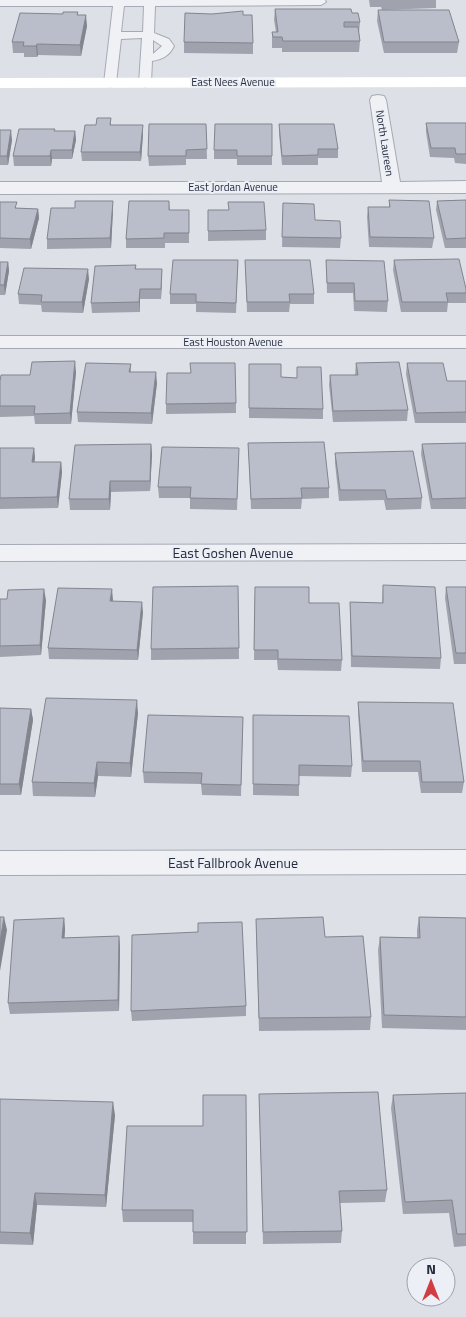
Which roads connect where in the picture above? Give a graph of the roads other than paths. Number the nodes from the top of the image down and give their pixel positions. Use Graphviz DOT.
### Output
graph roads {
  1 [pos="320,0"];
  2 [pos="119,2"];
  3 [pos="150,2"];
  4 [pos="0,3"];
  5 [pos="116,36"];
  6 [pos="148,36"];
  7 [pos="146,59"];
  8 [pos="466,82"];
  9 [pos="0,83"];
  10 [pos="110,83"];
  11 [pos="145,83"];
  12 [pos="466,90"];
  13 [pos="358,100"];
  14 [pos="378,100"];
  15 [pos="398,100"];
  16 [pos="392,187"];
  17 [pos="466,187"];
  18 [pos="0,188"];
  19 [pos="0,342"];
  20 [pos="466,342"];
  21 [pos="466,552"];
  22 [pos="0,553"];
  23 [pos="466,862"];
  24 [pos="0,863"];
  1 -- 3 [label="lane"];
  2 -- 3 [label="lane"];
  2 -- 4 [label="lane"];
  2 -- 5 [label="lane"];
  3 -- 6 [label="lane"];
  5 -- 6 [label="lane"];
  5 -- 10 [label="lane"];
  6 -- 7 [label="lane"];
  6 -- 7 [label="lane"];
  7 -- 11 [label="lane"];
  8 -- 11 [label="main road, East Nees Avenue"];
  9 -- 10 [label="main road, East Nees Avenue"];
  10 -- 11 [label="main road, East Nees Avenue"];
  12 -- 14 [label="main road"];
  13 -- 14 [label="main road"];
  14 -- 15 [label="main road"];
  14 -- 16 [label="street, North Laureen"];
  16 -- 17 [label="street, East Jordan Avenue"];
  16 -- 18 [label="street, East Jordan Avenue"];
  19 -- 20 [label="street, East Houston Avenue"];
  21 -- 22 [label="street, East Goshen Avenue"];
  23 -- 24 [label="street, East Fallbrook Avenue"];
}
